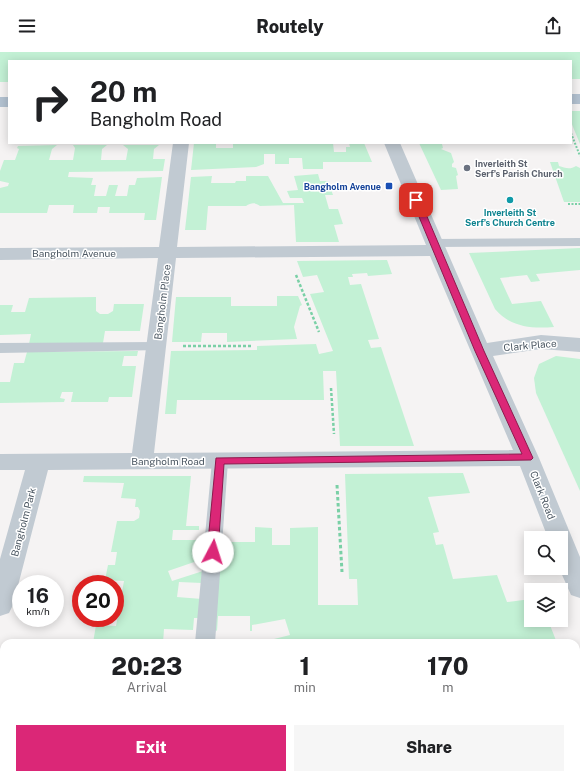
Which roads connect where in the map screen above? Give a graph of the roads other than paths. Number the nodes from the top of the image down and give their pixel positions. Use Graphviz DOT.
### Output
graph roads {
  1 [pos="181,144"];
  2 [pos="392,144"];
  3 [pos="580,242"];
  4 [pos="436,246"];
  5 [pos="168,252"];
  6 [pos="0,254"];
  7 [pos="580,344"];
  8 [pos="156,347"];
  9 [pos="0,348"];
  10 [pos="480,351"];
  11 [pos="528,458"];
  12 [pos="142,461"];
  13 [pos="220,461"];
  14 [pos="0,462"];
  15 [pos="39,462"];
  16 [pos="557,531"];
  17 [pos="568,558"];
  18 [pos="580,588"];
  19 [pos="0,605"];
  20 [pos="205,639"];
  1 -- 5 [label="street, Bangholm Place"];
  2 -- 4 [label="street, Clark Road"];
  3 -- 4 [label="lane"];
  4 -- 5 [label="street, Bangholm Avenue"];
  4 -- 10 [label="street, Clark Road"];
  5 -- 6 [label="street, Bangholm Avenue"];
  5 -- 8 [label="street, Bangholm Place"];
  7 -- 10 [label="street, Clark Place"];
  8 -- 9 [label="lane"];
  8 -- 12 [label="street, Bangholm Place"];
  10 -- 11 [label="street, Clark Road"];
  11 -- 13 [label="street, Bangholm Road"];
  11 -- 16 [label="street, Clark Road"];
  12 -- 13 [label="street, Bangholm Road"];
  12 -- 15 [label="street, Bangholm Road"];
  13 -- 20 [label="lane"];
  14 -- 15 [label="street, Bangholm Road"];
  15 -- 19 [label="street, Bangholm Park"];
  17 -- 18 [label="street"];
}
